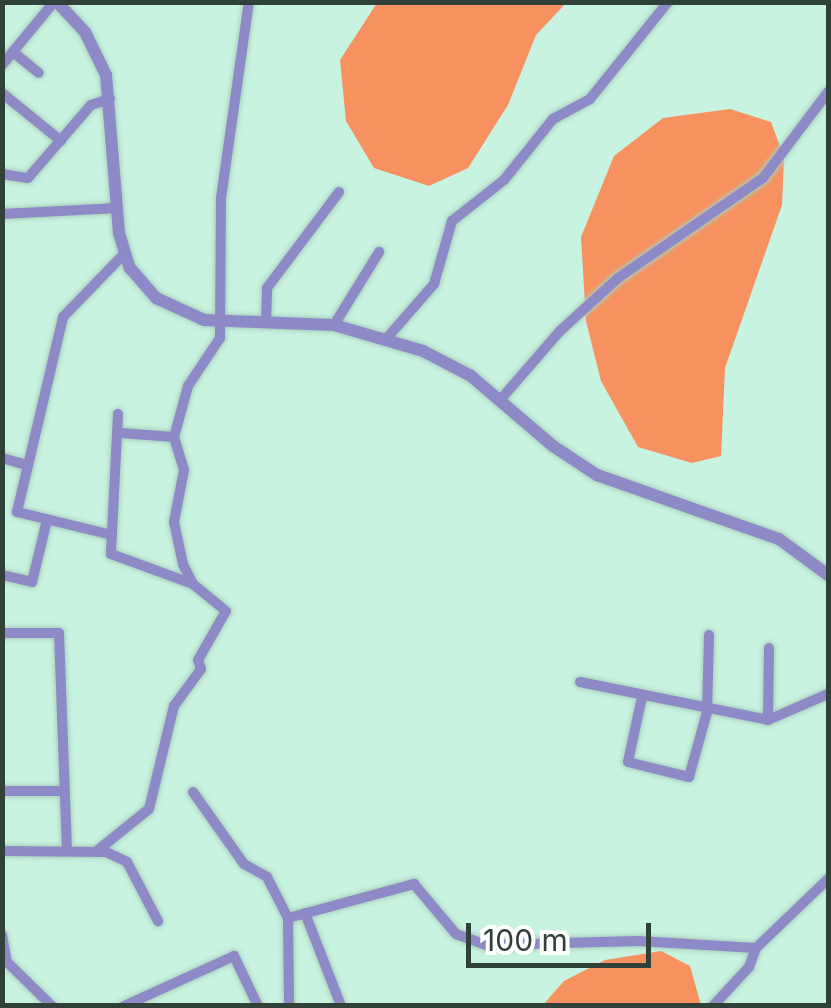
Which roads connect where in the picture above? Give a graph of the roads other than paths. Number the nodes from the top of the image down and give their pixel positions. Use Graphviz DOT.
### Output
graph roads {
  1 [pos="56,2"];
  2 [pos="249,2"];
  3 [pos="665,4"];
  4 [pos="13,52"];
  5 [pos="2,65"];
  6 [pos="38,73"];
  7 [pos="2,92"];
  8 [pos="828,92"];
  9 [pos="110,98"];
  10 [pos="60,140"];
  11 [pos="2,174"];
  12 [pos="339,192"];
  13 [pos="118,208"];
  14 [pos="2,214"];
  15 [pos="379,252"];
  16 [pos="124,254"];
  17 [pos="220,320"];
  18 [pos="266,322"];
  19 [pos="334,324"];
  20 [pos="387,338"];
  21 [pos="502,399"];
  22 [pos="118,414"];
  23 [pos="122,433"];
  24 [pos="174,437"];
  25 [pos="2,458"];
  26 [pos="27,465"];
  27 [pos="47,520"];
  28 [pos="112,535"];
  29 [pos="828,574"];
  30 [pos="2,575"];
  31 [pos="193,584"];
  32 [pos="2,633"];
  33 [pos="709,635"];
  34 [pos="770,648"];
  35 [pos="580,682"];
  36 [pos="828,694"];
  37 [pos="642,697"];
  38 [pos="707,712"];
  39 [pos="768,720"];
  40 [pos="2,791"];
  41 [pos="64,791"];
  42 [pos="193,792"];
  43 [pos="98,850"];
  44 [pos="2,851"];
  45 [pos="66,852"];
  46 [pos="828,879"];
  47 [pos="305,913"];
  48 [pos="288,918"];
  49 [pos="158,921"];
  50 [pos="2,934"];
  51 [pos="756,948"];
  52 [pos="52,1006"];
  53 [pos="124,1006"];
  54 [pos="258,1006"];
  55 [pos="289,1006"];
  56 [pos="341,1006"];
  57 [pos="712,1006"];
  1 -- 4 [label="street"];
  1 -- 9 [label="street"];
  2 -- 17 [label="street"];
  3 -- 20 [label="street"];
  4 -- 5 [label="street"];
  4 -- 6 [label="street"];
  7 -- 10 [label="street"];
  8 -- 21 [label="street"];
  9 -- 10 [label="street"];
  9 -- 13 [label="street"];
  10 -- 11 [label="street"];
  12 -- 18 [label="street"];
  13 -- 14 [label="street"];
  13 -- 16 [label="street"];
  15 -- 19 [label="street"];
  16 -- 17 [label="street"];
  16 -- 26 [label="street"];
  17 -- 18 [label="street"];
  17 -- 24 [label="street"];
  18 -- 19 [label="street"];
  19 -- 20 [label="street"];
  20 -- 21 [label="street"];
  21 -- 29 [label="street"];
  22 -- 23 [label="street"];
  23 -- 24 [label="street"];
  23 -- 28 [label="street"];
  24 -- 31 [label="street"];
  25 -- 26 [label="street"];
  26 -- 27 [label="street"];
  27 -- 28 [label="street"];
  27 -- 30 [label="street"];
  28 -- 31 [label="street"];
  31 -- 43 [label="street"];
  32 -- 41 [label="street"];
  33 -- 38 [label="street"];
  34 -- 39 [label="street"];
  35 -- 37 [label="street"];
  36 -- 39 [label="street"];
  37 -- 38 [label="street"];
  37 -- 38 [label="street"];
  38 -- 39 [label="street"];
  40 -- 41 [label="street"];
  41 -- 45 [label="street"];
  42 -- 48 [label="street"];
  43 -- 45 [label="street"];
  43 -- 49 [label="street"];
  44 -- 45 [label="street"];
  46 -- 51 [label="street"];
  47 -- 48 [label="street"];
  47 -- 51 [label="street"];
  47 -- 56 [label="street"];
  48 -- 55 [label="street"];
  50 -- 52 [label="street"];
  51 -- 57 [label="street"];
  53 -- 54 [label="street"];
}
